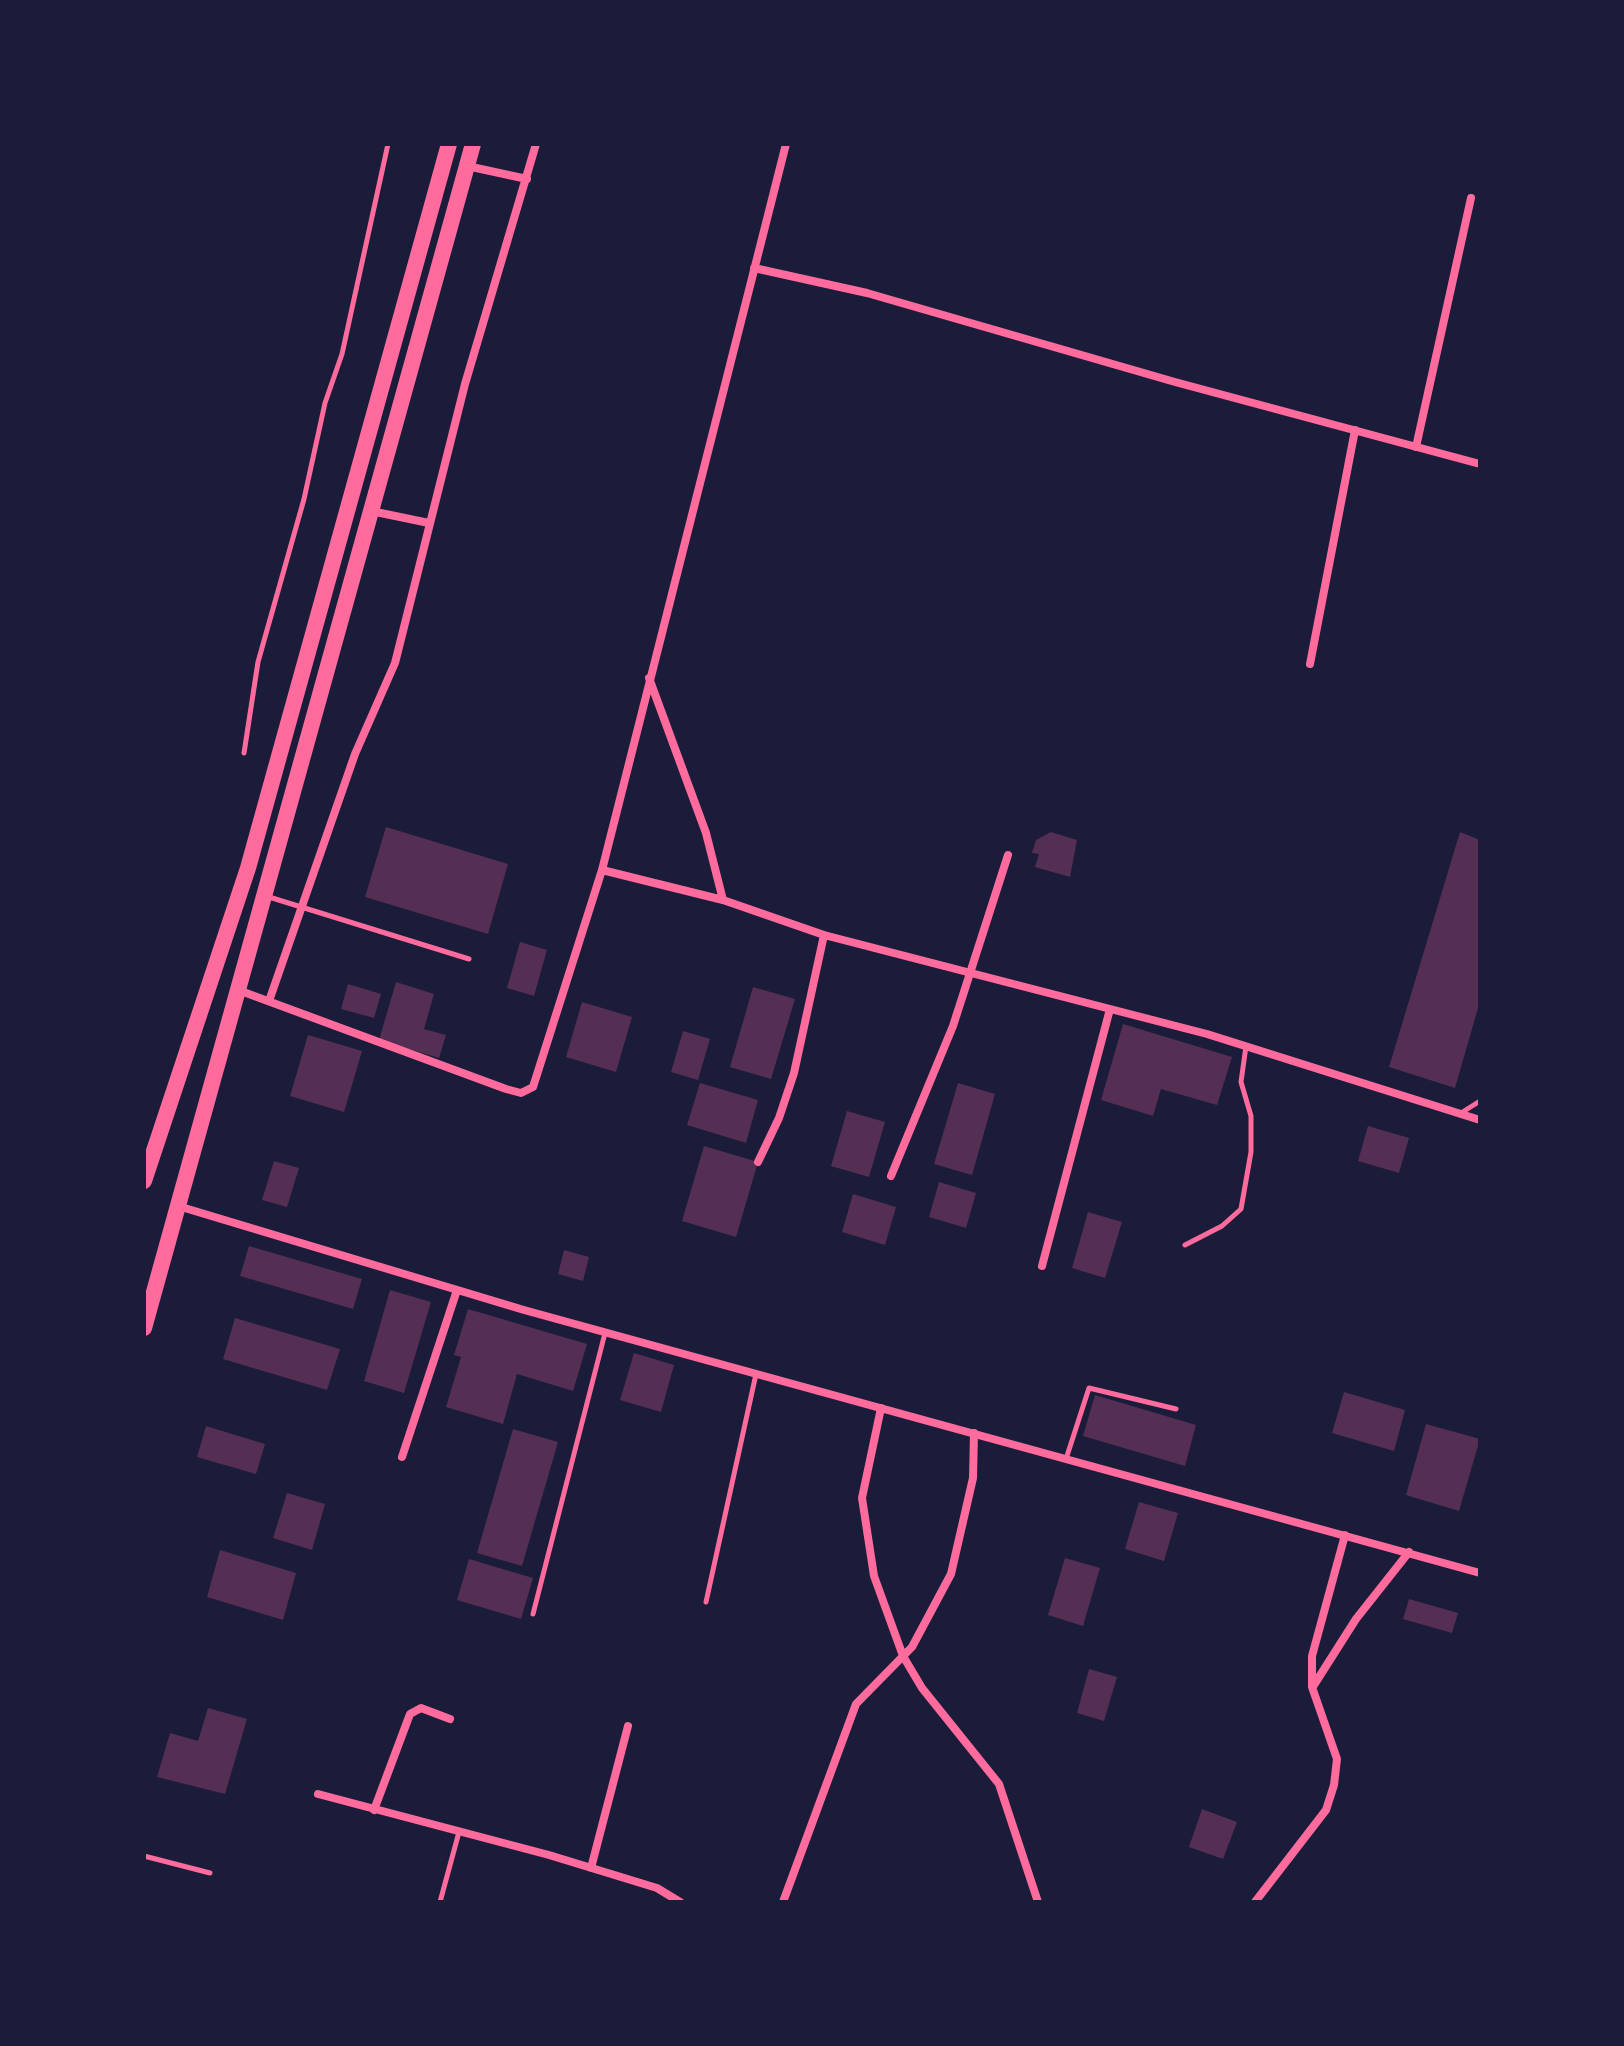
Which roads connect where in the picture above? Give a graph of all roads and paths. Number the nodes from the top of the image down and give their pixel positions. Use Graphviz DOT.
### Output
graph roads {
  1 [pos="388,144"];
  2 [pos="449,144"];
  3 [pos="473,144"];
  4 [pos="536,144"];
  5 [pos="786,144"];
  6 [pos="467,166"];
  7 [pos="527,179"];
  8 [pos="1471,198"];
  9 [pos="754,268"];
  10 [pos="1355,430"];
  11 [pos="1416,447"];
  12 [pos="1480,464"];
  13 [pos="371,511"];
  14 [pos="429,523"];
  15 [pos="1310,664"];
  16 [pos="649,678"];
  17 [pos="244,753"];
  18 [pos="1008,855"];
  19 [pos="602,870"];
  20 [pos="264,895"];
  21 [pos="723,900"];
  22 [pos="302,908"];
  23 [pos="824,935"];
  24 [pos="469,959"];
  25 [pos="971,970"];
  26 [pos="238,990"];
  27 [pos="269,1001"];
  28 [pos="1110,1009"];
  29 [pos="1246,1046"];
  30 [pos="1480,1101"];
  31 [pos="1460,1114"];
  32 [pos="1480,1120"];
  33 [pos="758,1162"];
  34 [pos="891,1176"];
  35 [pos="144,1181"];
  36 [pos="178,1206"];
  37 [pos="1185,1245"];
  38 [pos="1042,1266"];
  39 [pos="457,1290"];
  40 [pos="144,1328"];
  41 [pos="606,1332"];
  42 [pos="756,1374"];
  43 [pos="881,1408"];
  44 [pos="1176,1409"];
  45 [pos="974,1433"];
  46 [pos="402,1457"];
  47 [pos="1066,1459"];
  48 [pos="1345,1535"];
  49 [pos="1409,1552"];
  50 [pos="1480,1573"];
  51 [pos="706,1602"];
  52 [pos="533,1614"];
  53 [pos="903,1656"];
  54 [pos="1312,1687"];
  55 [pos="450,1719"];
  56 [pos="628,1726"];
  57 [pos="318,1794"];
  58 [pos="374,1810"];
  59 [pos="459,1832"];
  60 [pos="144,1856"];
  61 [pos="591,1868"];
  62 [pos="210,1873"];
  63 [pos="440,1902"];
  64 [pos="680,1902"];
  65 [pos="783,1902"];
  66 [pos="1038,1902"];
  67 [pos="1255,1902"];
  1 -- 17 [label="lane"];
  2 -- 35 [label="main road"];
  3 -- 6 [label="main road"];
  4 -- 7 [label="street"];
  5 -- 9 [label="street"];
  6 -- 7 [label="street"];
  6 -- 13 [label="main road"];
  7 -- 14 [label="street"];
  8 -- 11 [label="street"];
  9 -- 10 [label="street"];
  9 -- 16 [label="street"];
  10 -- 11 [label="street"];
  10 -- 15 [label="street"];
  11 -- 12 [label="street"];
  13 -- 14 [label="street"];
  13 -- 20 [label="main road"];
  14 -- 22 [label="street"];
  16 -- 19 [label="street"];
  16 -- 21 [label="street"];
  18 -- 25 [label="street"];
  19 -- 21 [label="street"];
  19 -- 27 [label="street"];
  20 -- 22 [label="lane"];
  20 -- 26 [label="main road"];
  21 -- 23 [label="street"];
  22 -- 24 [label="lane"];
  22 -- 27 [label="street"];
  23 -- 25 [label="street"];
  23 -- 33 [label="street"];
  25 -- 28 [label="street"];
  25 -- 34 [label="street"];
  26 -- 27 [label="street"];
  26 -- 36 [label="main road"];
  28 -- 29 [label="street"];
  28 -- 38 [label="street"];
  29 -- 31 [label="street"];
  29 -- 37 [label="lane"];
  30 -- 31 [label="lane"];
  31 -- 32 [label="street"];
  36 -- 39 [label="street"];
  36 -- 40 [label="main road"];
  39 -- 41 [label="street"];
  39 -- 46 [label="street"];
  41 -- 42 [label="street"];
  41 -- 52 [label="lane"];
  42 -- 43 [label="street"];
  42 -- 51 [label="lane"];
  43 -- 45 [label="street"];
  43 -- 53 [label="street"];
  44 -- 47 [label="lane"];
  45 -- 47 [label="street"];
  45 -- 53 [label="street"];
  47 -- 48 [label="street"];
  48 -- 49 [label="street"];
  48 -- 54 [label="street"];
  49 -- 50 [label="street"];
  49 -- 54 [label="street"];
  53 -- 65 [label="street"];
  53 -- 66 [label="street"];
  54 -- 67 [label="street"];
  55 -- 58 [label="street"];
  56 -- 61 [label="street"];
  57 -- 58 [label="street"];
  58 -- 59 [label="street"];
  59 -- 61 [label="street"];
  59 -- 63 [label="lane"];
  60 -- 62 [label="lane"];
  61 -- 64 [label="street"];
}
